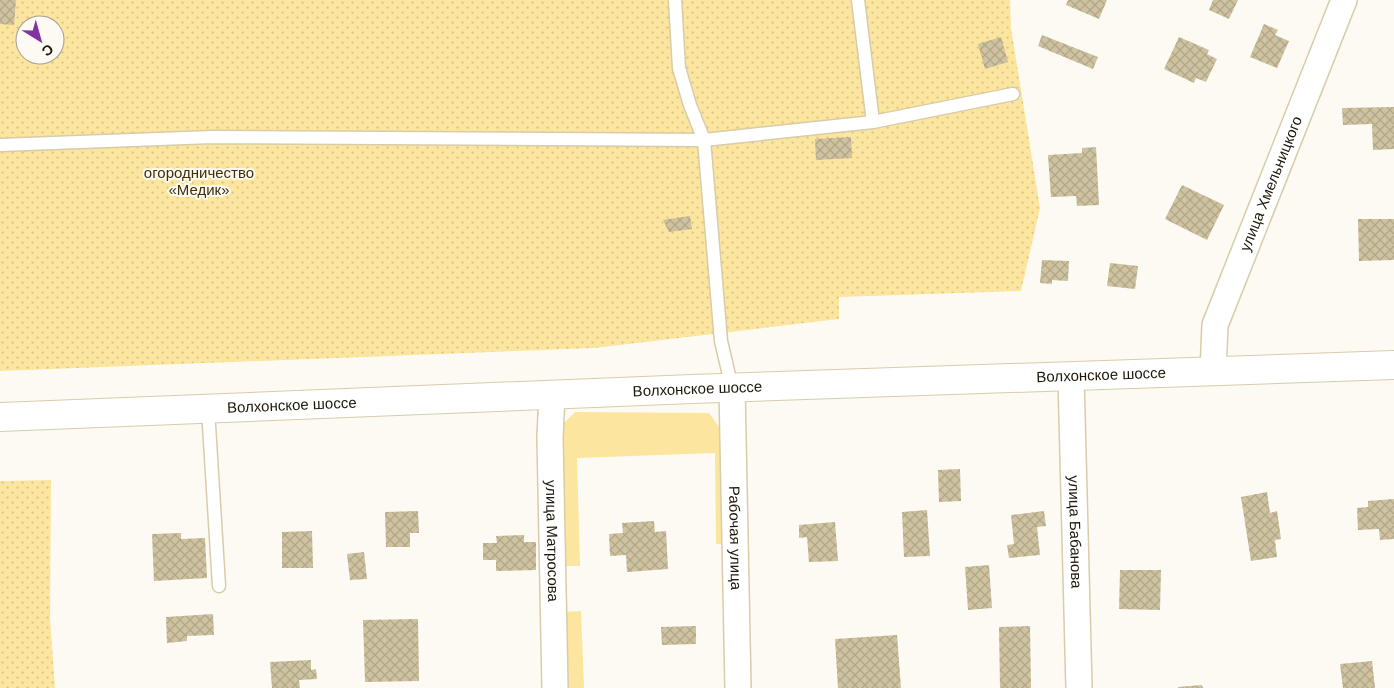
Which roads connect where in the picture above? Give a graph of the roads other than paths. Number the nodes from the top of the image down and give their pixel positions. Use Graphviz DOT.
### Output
graph roads {
  1 [pos="676,0"];
  2 [pos="858,0"];
  3 [pos="1344,0"];
  4 [pos="1013,94"];
  5 [pos="873,122"];
  6 [pos="704,140"];
  7 [pos="0,145"];
  8 [pos="1394,365"];
  9 [pos="1213,372"];
  10 [pos="1071,377"];
  11 [pos="732,388"];
  12 [pos="552,395"];
  13 [pos="208,408"];
  14 [pos="0,417"];
  15 [pos="219,586"];
  16 [pos="555,688"];
  17 [pos="738,688"];
  18 [pos="1079,688"];
  1 -- 6 [label="lane"];
  2 -- 5 [label="lane"];
  3 -- 9 [label="street, улица Хмельницкого"];
  4 -- 5 [label="lane"];
  5 -- 6 [label="lane"];
  6 -- 7 [label="lane"];
  6 -- 11 [label="lane"];
  8 -- 9 [label="main road, Волхонское шоссе"];
  9 -- 10 [label="main road, Волхонское шоссе"];
  10 -- 11 [label="main road, Волхонское шоссе"];
  10 -- 18 [label="street, улица Бабанова"];
  11 -- 12 [label="main road, Волхонское шоссе"];
  11 -- 17 [label="street, Рабочая улица"];
  12 -- 13 [label="main road, Волхонское шоссе"];
  12 -- 16 [label="street, улица Матросова"];
  13 -- 14 [label="main road, Волхонское шоссе"];
  13 -- 15 [label="lane"];
}
